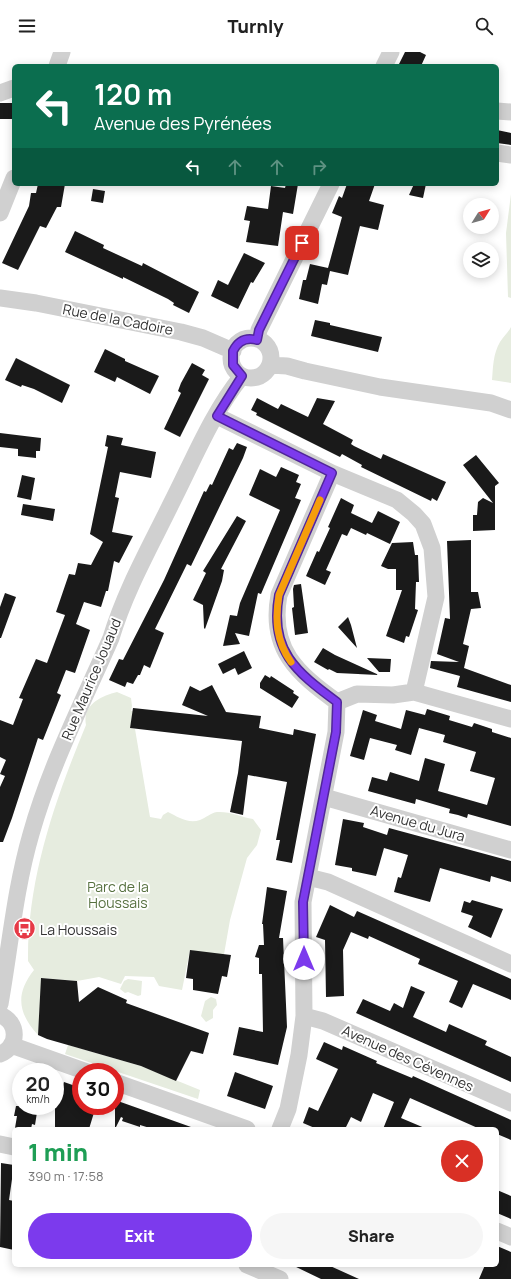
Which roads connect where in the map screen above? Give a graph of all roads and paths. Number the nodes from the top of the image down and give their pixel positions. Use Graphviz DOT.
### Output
graph roads {
  1 [pos="62,52"];
  2 [pos="391,52"];
  3 [pos="58,64"];
  4 [pos="385,64"];
  5 [pos="12,89"];
  6 [pos="0,93"];
  7 [pos="499,111"];
  8 [pos="511,112"];
  9 [pos="499,153"];
  10 [pos="511,155"];
  11 [pos="12,183"];
  12 [pos="330,186"];
  13 [pos="0,213"];
  14 [pos="0,298"];
  15 [pos="257,340"];
  16 [pos="233,351"];
  17 [pos="270,365"];
  18 [pos="242,376"];
  19 [pos="511,410"];
  20 [pos="217,416"];
  21 [pos="332,473"];
  22 [pos="414,692"];
  23 [pos="337,702"];
  24 [pos="511,719"];
  25 [pos="324,797"];
  26 [pos="511,850"];
  27 [pos="308,878"];
  28 [pos="511,964"];
  29 [pos="0,1004"];
  30 [pos="0,1015"];
  31 [pos="304,1016"];
  32 [pos="6,1050"];
  33 [pos="72,1068"];
  34 [pos="124,1085"];
  35 [pos="511,1103"];
  36 [pos="241,1127"];
  37 [pos="281,1127"];
  38 [pos="0,1144"];
  39 [pos="12,1147"];
  40 [pos="499,1232"];
  41 [pos="511,1237"];
  42 [pos="252,1267"];
  43 [pos="280,1279"];
  1 -- 3 [label="street"];
  2 -- 4 [label="street"];
  5 -- 6 [label="street"];
  7 -- 8 [label="street"];
  9 -- 10 [label="street"];
  11 -- 13 [label="street"];
  12 -- 15 [label="street"];
  14 -- 16 [label="street, Rue de la Cadoire"];
  15 -- 16 [label="street"];
  15 -- 17 [label="street"];
  16 -- 18 [label="street"];
  17 -- 18 [label="street"];
  17 -- 19 [label="street"];
  18 -- 20 [label="street, Rue Maurice Jouaud"];
  20 -- 21 [label="street"];
  20 -- 29 [label="street, Rue Maurice Jouaud"];
  21 -- 22 [label="street"];
  21 -- 23 [label="street"];
  22 -- 23 [label="street"];
  22 -- 24 [label="street"];
  23 -- 25 [label="street"];
  25 -- 26 [label="street, Avenue du Jura"];
  25 -- 27 [label="street"];
  27 -- 28 [label="street"];
  27 -- 31 [label="street"];
  30 -- 32 [label="street"];
  31 -- 35 [label="street, Avenue des Cévennes"];
  31 -- 37 [label="street"];
  32 -- 33 [label="street"];
  34 -- 36 [label="street"];
  38 -- 39 [label="street"];
  40 -- 41 [label="street"];
  42 -- 43 [label="street"];
}
